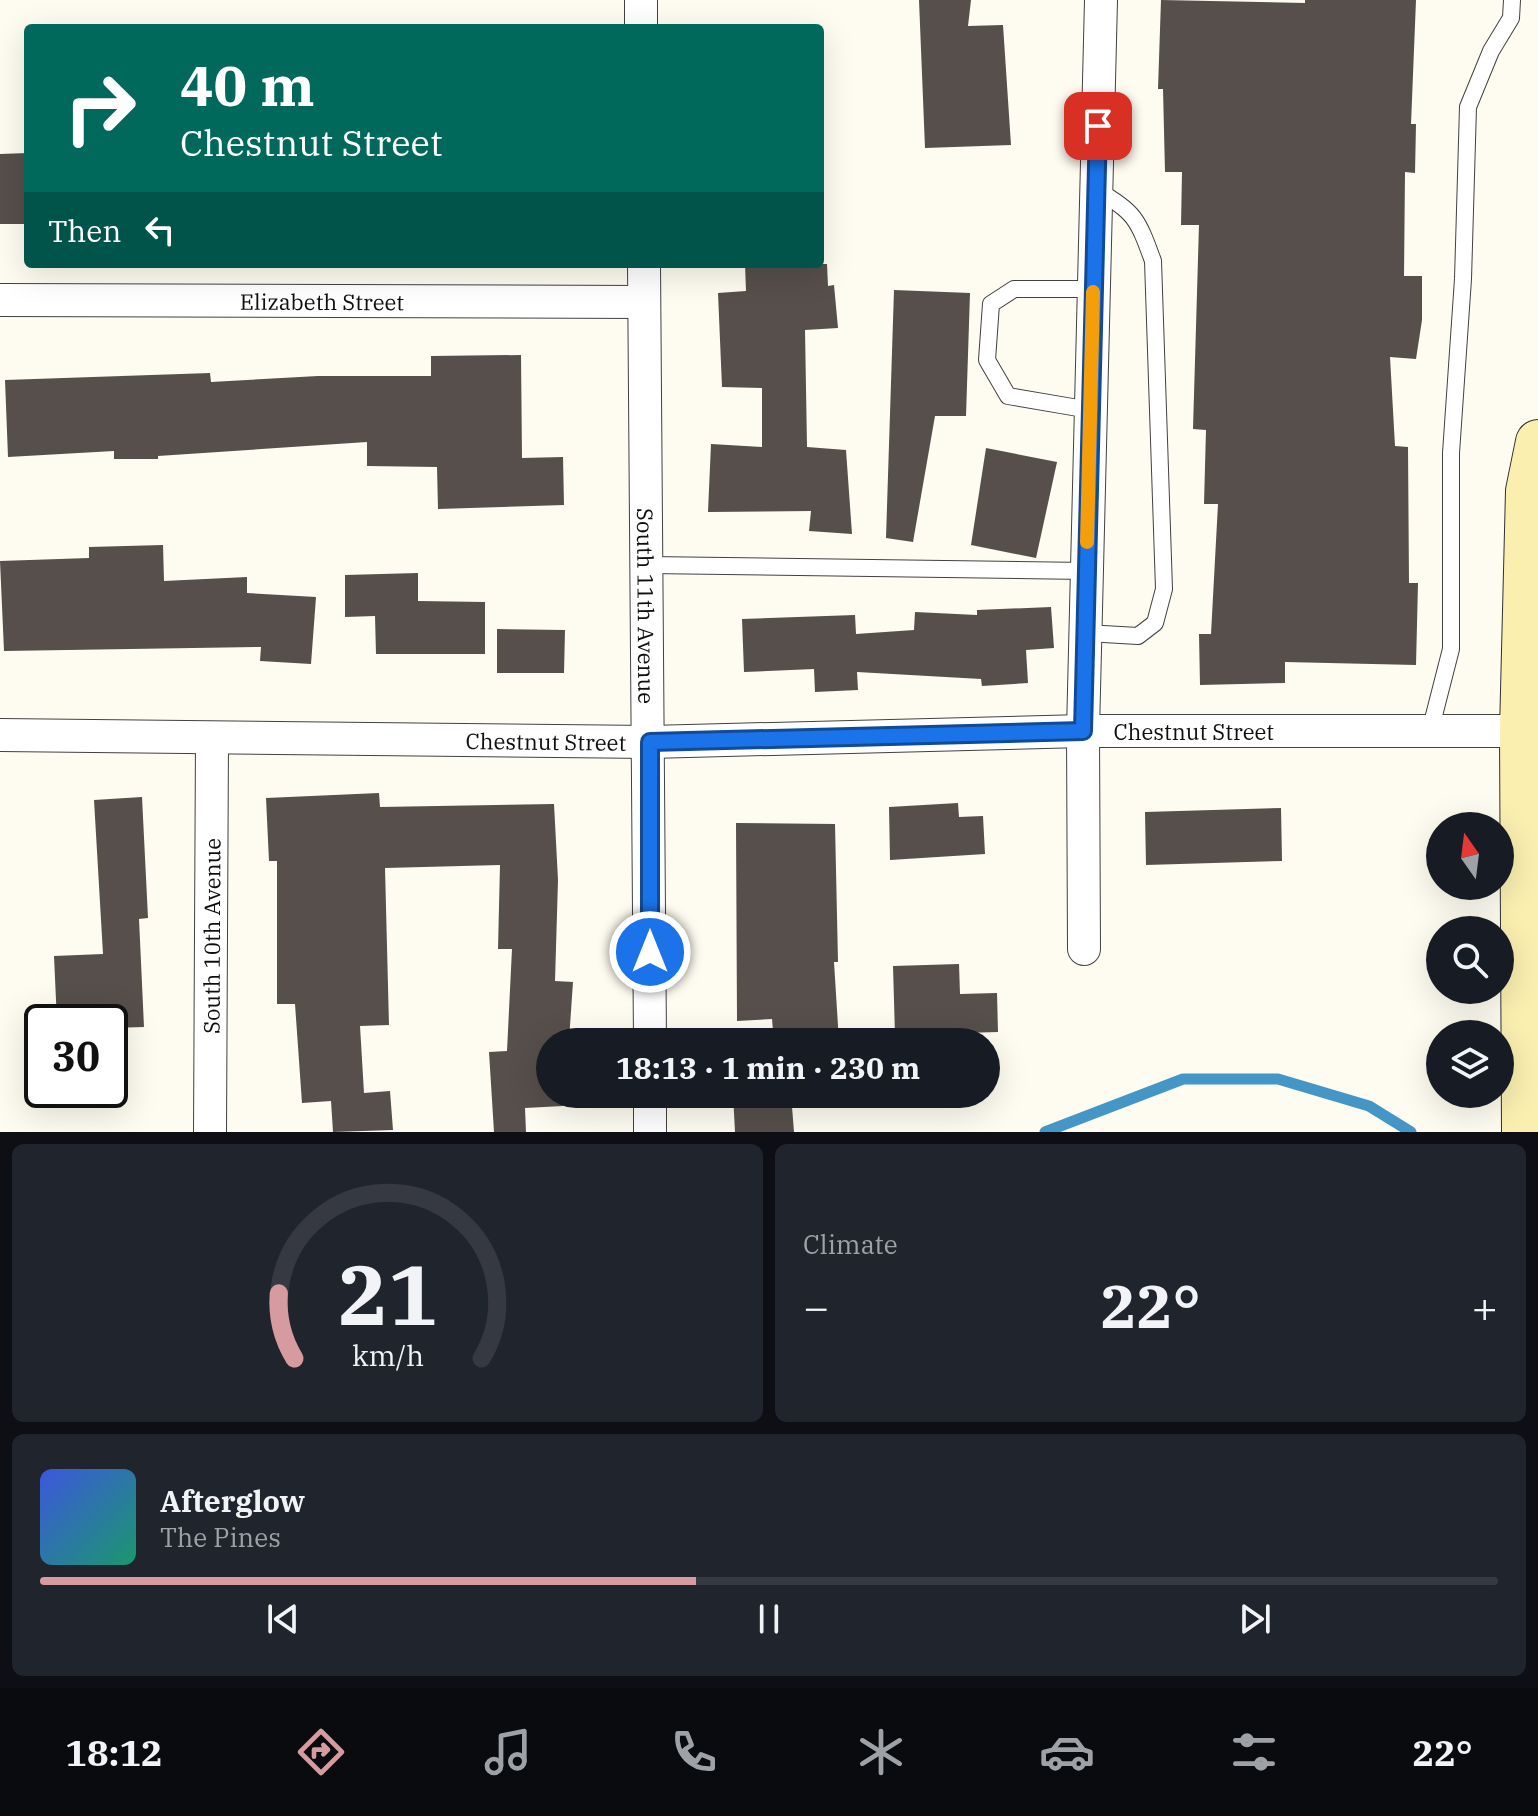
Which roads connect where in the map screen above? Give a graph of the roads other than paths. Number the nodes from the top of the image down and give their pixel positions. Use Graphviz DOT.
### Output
graph roads {
  1 [pos="641,0"];
  2 [pos="1101,0"];
  3 [pos="1512,0"];
  4 [pos="641,24"];
  5 [pos="1096,190"];
  6 [pos="644,268"];
  7 [pos="1093,289"];
  8 [pos="0,300"];
  9 [pos="644,302"];
  10 [pos="1090,410"];
  11 [pos="1538,442"];
  12 [pos="648,565"];
  13 [pos="1087,571"];
  14 [pos="1086,633"];
  15 [pos="1083,731"];
  16 [pos="1430,731"];
  17 [pos="1522,731"];
  18 [pos="0,735"];
  19 [pos="212,739"];
  20 [pos="650,742"];
  21 [pos="1084,949"];
  22 [pos="650,1028"];
  23 [pos="650,1108"];
  24 [pos="210,1132"];
  25 [pos="650,1132"];
  26 [pos="1524,1132"];
  1 -- 4 [label="street"];
  2 -- 5 [label="street"];
  3 -- 16 [label="lane"];
  5 -- 7 [label="street"];
  5 -- 14 [label="lane"];
  6 -- 9 [label="street, South 11th Avenue"];
  7 -- 10 [label="street"];
  7 -- 10 [label="lane"];
  8 -- 9 [label="street, Elizabeth Street"];
  9 -- 12 [label="street, South 11th Avenue"];
  10 -- 13 [label="street"];
  11 -- 17 [label="main road"];
  12 -- 13 [label="lane"];
  12 -- 20 [label="street, South 11th Avenue"];
  13 -- 14 [label="street"];
  14 -- 15 [label="street"];
  15 -- 16 [label="street, Chestnut Street"];
  15 -- 20 [label="street, Chestnut Street"];
  15 -- 21 [label="street"];
  16 -- 17 [label="street, Chestnut Street"];
  17 -- 26 [label="main road"];
  18 -- 19 [label="street, Chestnut Street"];
  19 -- 20 [label="street, Chestnut Street"];
  19 -- 24 [label="street, South 10th Avenue"];
  20 -- 22 [label="street, South 11th Avenue"];
  23 -- 25 [label="street"];
}
